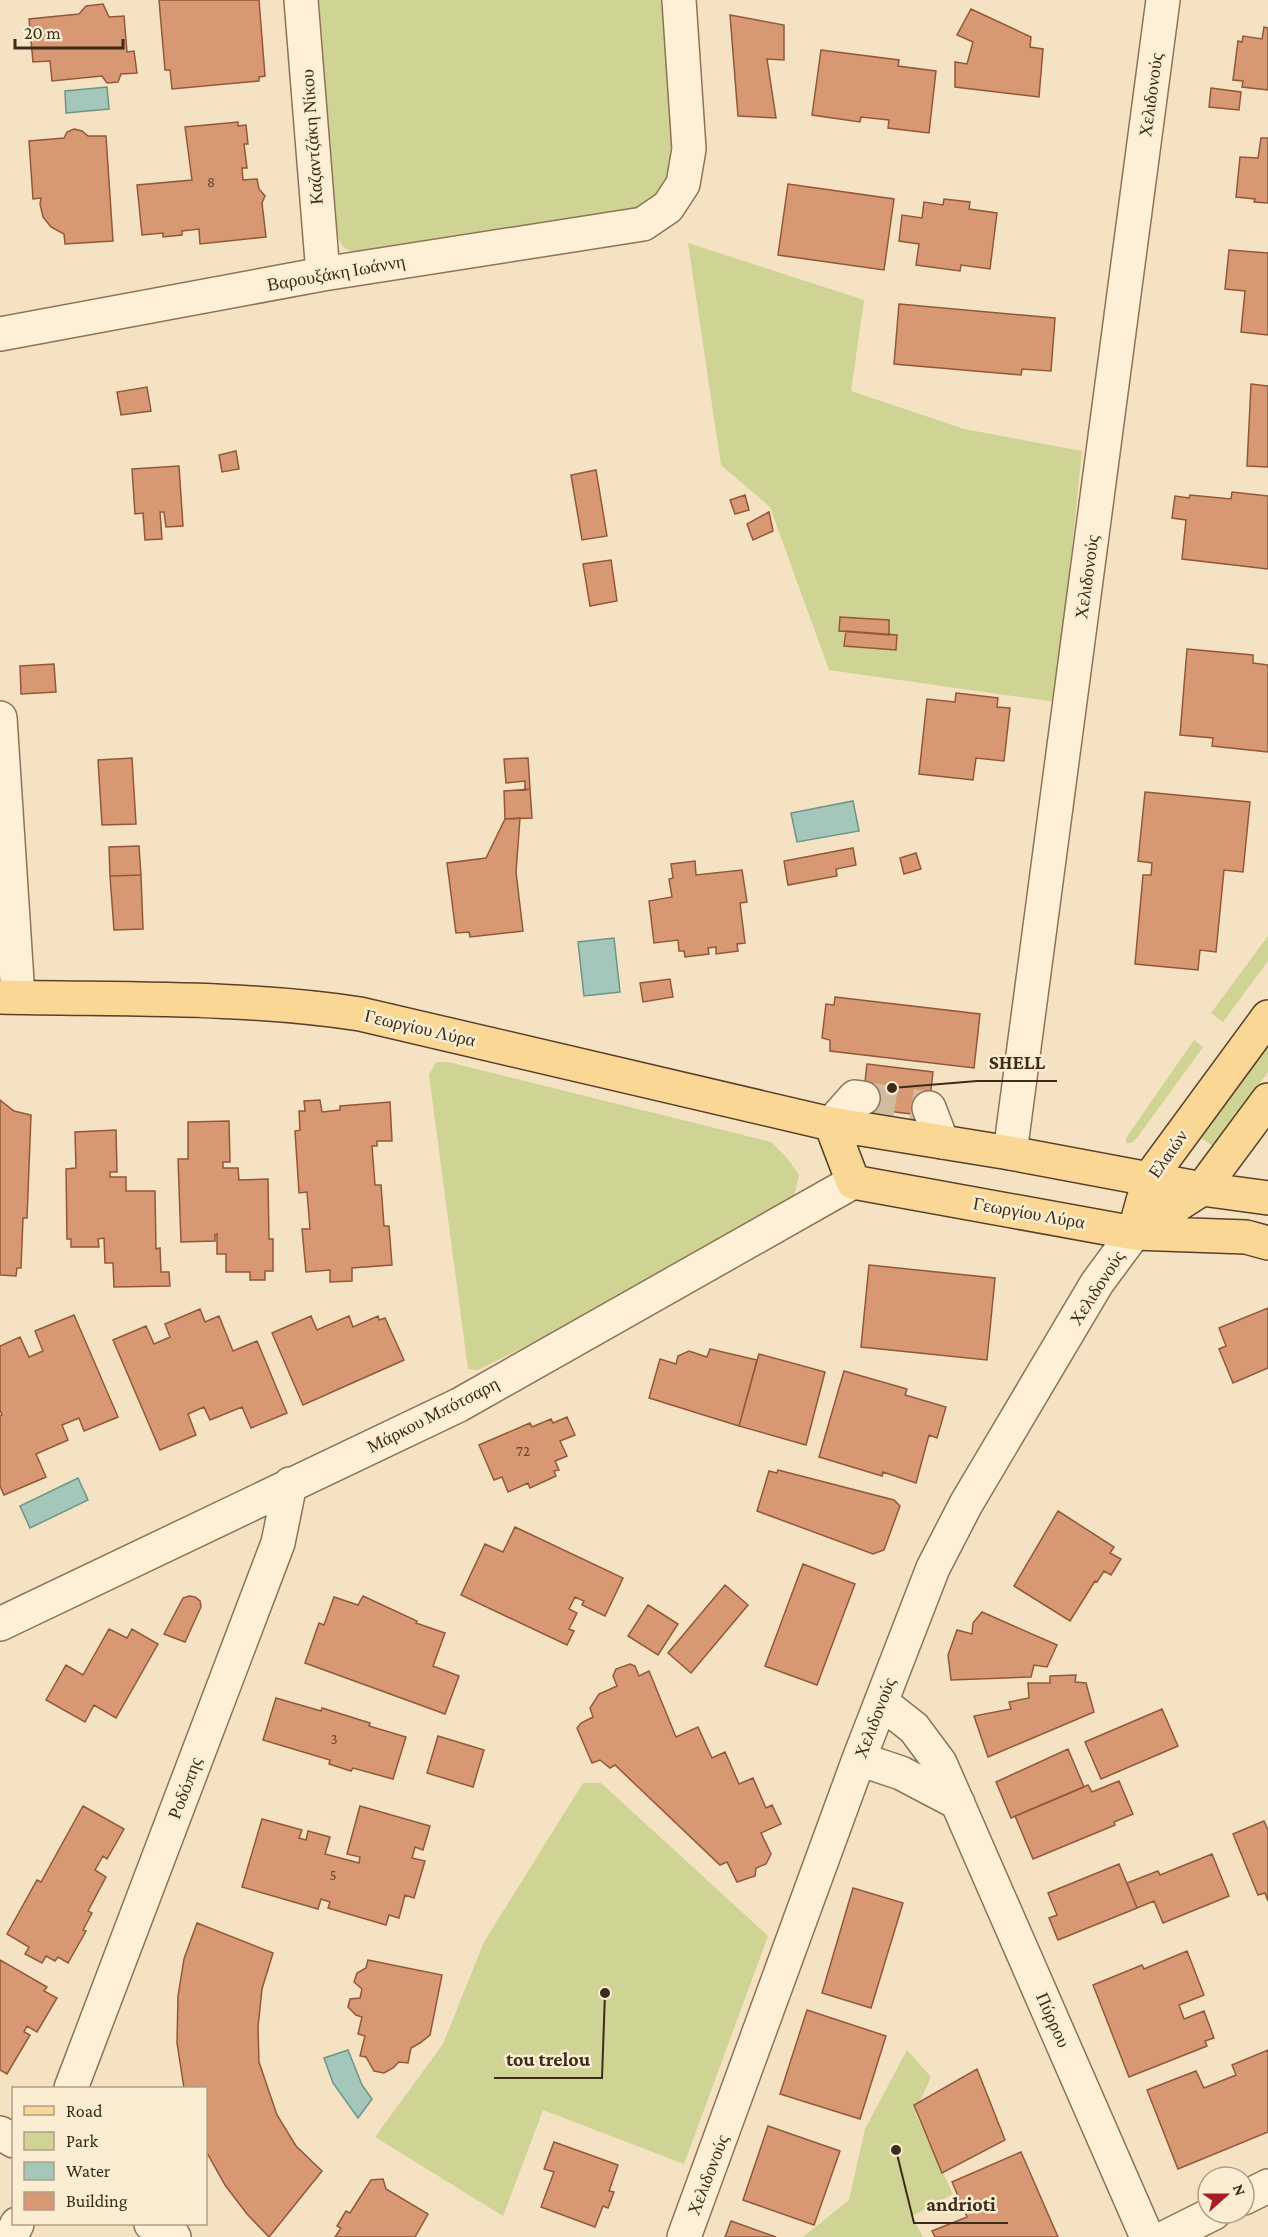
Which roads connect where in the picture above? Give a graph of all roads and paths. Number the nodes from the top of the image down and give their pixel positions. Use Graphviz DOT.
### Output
graph roads {
  1 [pos="301,0"];
  2 [pos="679,0"];
  3 [pos="1163,0"];
  4 [pos="323,274"];
  5 [pos="0,334"];
  6 [pos="0,717"];
  7 [pos="9,997"];
  8 [pos="1268,1017"];
  9 [pos="863,1098"];
  10 [pos="1268,1100"];
  11 [pos="929,1108"];
  12 [pos="831,1124"];
  13 [pos="942,1142"];
  14 [pos="1010,1153"];
  15 [pos="1149,1179"];
  16 [pos="853,1182"];
  17 [pos="1202,1189"];
  18 [pos="1268,1198"];
  19 [pos="1134,1233"];
  20 [pos="1268,1243"];
  21 [pos="290,1484"];
  22 [pos="0,1624"];
  23 [pos="881,1702"];
  24 [pos="859,1760"];
  25 [pos="958,1803"];
  26 [pos="71,2087"];
  27 [pos="1196,2222"];
  28 [pos="154,2225"];
  29 [pos="174,2237"];
  30 [pos="684,2237"];
  31 [pos="1147,2237"];
  32 [pos="1166,2237"];
  1 -- 4 [label="street, Καζαντζάκη Νίκου"];
  2 -- 4 [label="street, Βαρουξάκη Ιωάννη"];
  3 -- 14 [label="street, Χελιδονούς"];
  4 -- 5 [label="street, Βαρουξάκη Ιωάννη"];
  6 -- 7 [label="street"];
  7 -- 12 [label="main road, Γεωργίου Λύρα"];
  8 -- 15 [label="main road, Ελαιών"];
  9 -- 12 [label="street"];
  10 -- 17 [label="main road"];
  11 -- 13 [label="street"];
  12 -- 13 [label="main road, Γεωργίου Λύρα"];
  12 -- 16 [label="main road"];
  13 -- 14 [label="main road, Γεωργίου Λύρα"];
  14 -- 15 [label="main road, Γεωργίου Λύρα"];
  15 -- 17 [label="main road, Γεωργίου Λύρα"];
  15 -- 19 [label="main road, Ελαιών"];
  16 -- 19 [label="main road, Γεωργίου Λύρα"];
  16 -- 21 [label="street, Μάρκου Μπότσαρη"];
  17 -- 18 [label="main road, Γεωργίου Λύρα"];
  17 -- 19 [label="main road"];
  19 -- 20 [label="main road, Γεωργίου Λύρα"];
  19 -- 23 [label="street, Χελιδονούς"];
  21 -- 22 [label="street, Μάρκου Μπότσαρη"];
  21 -- 26 [label="street, Ροδόπης"];
  23 -- 24 [label="street, Χελιδονούς"];
  23 -- 25 [label="street, Πύρρου"];
  24 -- 25 [label="street"];
  24 -- 30 [label="street, Χελιδονούς"];
  25 -- 31 [label="street, Πύρρου"];
  27 -- 32 [label="street"];
  28 -- 29 [label="street"];
}
